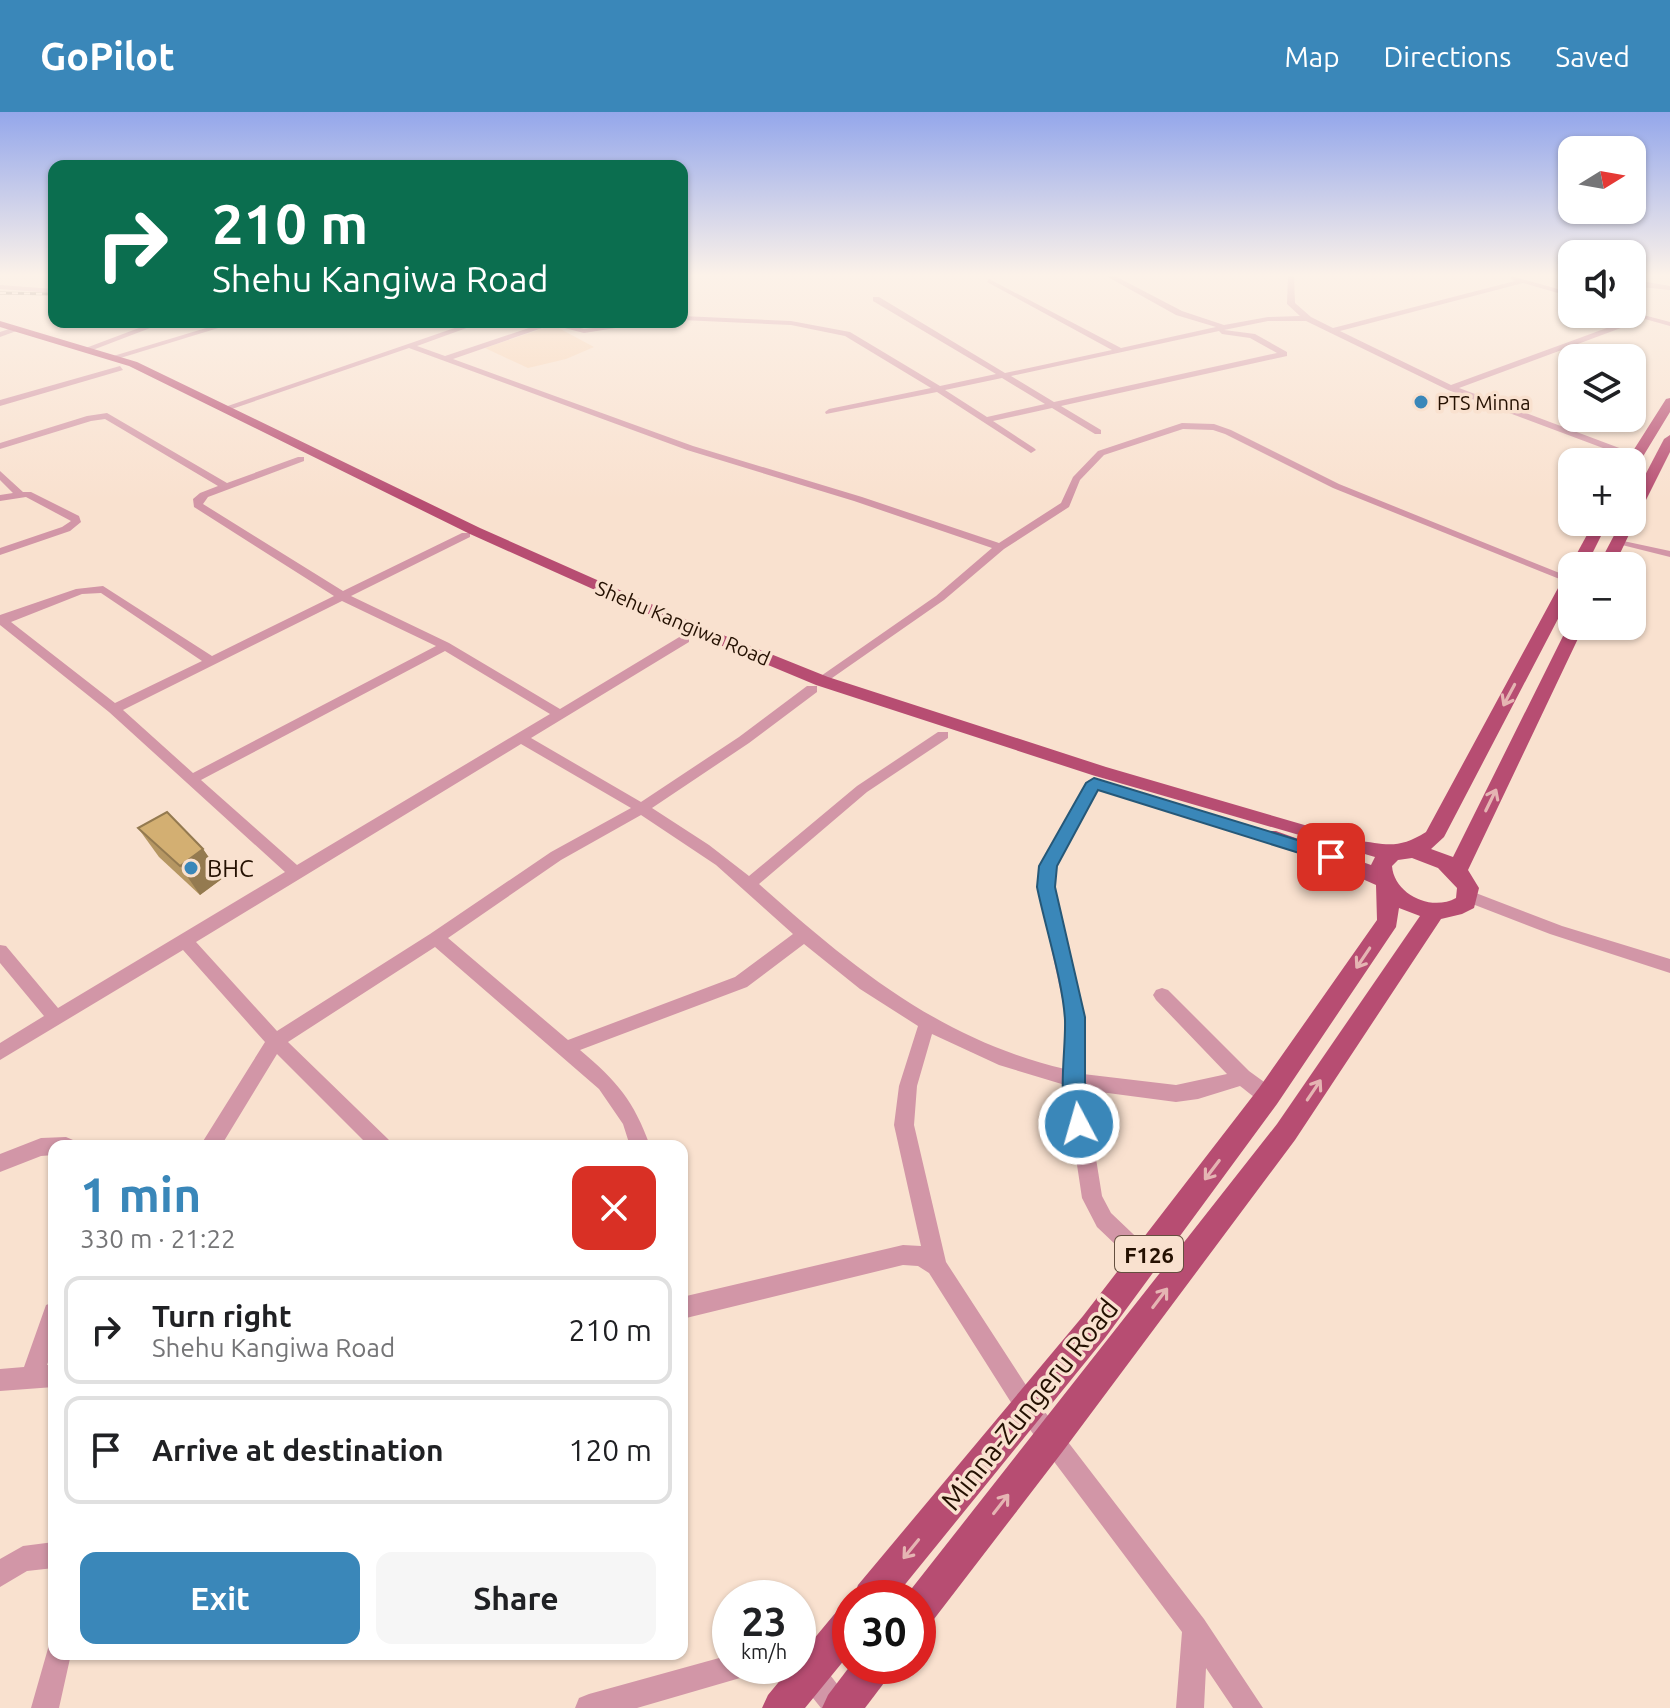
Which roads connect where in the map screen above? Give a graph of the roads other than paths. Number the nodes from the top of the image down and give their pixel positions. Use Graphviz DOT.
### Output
graph roads {
  1 [pos="75,350"];
  2 [pos="90,350"];
  3 [pos="151,350"];
  4 [pos="397,350"];
  5 [pos="424,350"];
  6 [pos="470,350"];
  7 [pos="877,350"];
  8 [pos="961,350"];
  9 [pos="1278,350"];
  10 [pos="1373,350"];
  11 [pos="1553,350"];
  12 [pos="1120,351"];
  13 [pos="448,358"];
  14 [pos="117,362"];
  15 [pos="1000,374"];
  16 [pos="937,388"];
  17 [pos="1451,388"];
  18 [pos="1670,402"];
  19 [pos="0,403"];
  20 [pos="1052,405"];
  21 [pos="223,409"];
  22 [pos="829,412"];
  23 [pos="985,420"];
  24 [pos="1098,432"];
  25 [pos="1670,439"];
  26 [pos="0,446"];
  27 [pos="1604,448"];
  28 [pos="1641,448"];
  29 [pos="1031,450"];
  30 [pos="301,459"];
  31 [pos="1664,462"];
  32 [pos="0,474"];
  33 [pos="225,486"];
  34 [pos="1646,491"];
  35 [pos="20,494"];
  36 [pos="0,498"];
  37 [pos="466,535"];
  38 [pos="1621,536"];
  39 [pos="1618,541"];
  40 [pos="1000,547"];
  41 [pos="0,552"];
  42 [pos="1613,552"];
  43 [pos="1670,554"];
  44 [pos="1558,569"];
  45 [pos="342,596"];
  46 [pos="1558,603"];
  47 [pos="1,620"];
  48 [pos="685,639"];
  49 [pos="1569,640"];
  50 [pos="445,646"];
  51 [pos="1529,658"];
  52 [pos="211,661"];
  53 [pos="1556,667"];
  54 [pos="817,685"];
  55 [pos="114,709"];
  56 [pos="561,715"];
  57 [pos="943,735"];
  58 [pos="522,739"];
  59 [pos="194,778"];
  60 [pos="1094,783"];
  61 [pos="641,809"];
  62 [pos="1402,852"];
  63 [pos="1457,870"];
  64 [pos="297,874"];
  65 [pos="1385,883"];
  66 [pos="749,884"];
  67 [pos="1468,896"];
  68 [pos="1435,911"];
  69 [pos="805,934"];
  70 [pos="436,938"];
  71 [pos="185,941"];
  72 [pos="0,951"];
  73 [pos="1670,966"];
  74 [pos="1162,995"];
  75 [pos="56,1018"];
  76 [pos="927,1024"];
  77 [pos="275,1041"];
  78 [pos="566,1048"];
  79 [pos="0,1052"];
  80 [pos="1242,1077"];
  81 [pos="1074,1082"];
  82 [pos="1268,1096"];
  83 [pos="214,1140"];
  84 [pos="376,1140"];
  85 [pos="638,1140"];
  86 [pos="48,1147"];
  87 [pos="0,1163"];
  88 [pos="1145,1259"];
  89 [pos="936,1266"];
  90 [pos="688,1307"];
  91 [pos="48,1348"];
  92 [pos="43,1377"];
  93 [pos="0,1380"];
  94 [pos="1027,1407"];
  95 [pos="1052,1440"];
  96 [pos="48,1556"];
  97 [pos="0,1574"];
  98 [pos="886,1580"];
  99 [pos="936,1587"];
  100 [pos="1195,1628"];
  101 [pos="832,1640"];
  102 [pos="816,1655"];
  103 [pos="57,1660"];
  104 [pos="712,1673"];
  105 [pos="793,1684"];
  106 [pos="815,1684"];
  107 [pos="859,1684"];
  108 [pos="45,1708"];
  109 [pos="589,1708"];
  110 [pos="781,1708"];
  111 [pos="839,1708"];
  112 [pos="1190,1708"];
  113 [pos="1249,1708"];
  1 -- 14 [label="main road, Shehu Kangiwa Road"];
  2 -- 14 [label="main road, Shehu Kangiwa Road"];
  3 -- 14 [label="street"];
  4 -- 21 [label="street"];
  5 -- 13 [label="street"];
  6 -- 13 [label="street"];
  7 -- 16 [label="street"];
  8 -- 15 [label="street"];
  9 -- 20 [label="street"];
  10 -- 17 [label="street"];
  11 -- 17 [label="street"];
  12 -- 15 [label="street"];
  13 -- 40 [label="street"];
  14 -- 19 [label="street"];
  14 -- 21 [label="main road, Shehu Kangiwa Road"];
  14 -- 30 [label="main road, Shehu Kangiwa Road"];
  15 -- 16 [label="street"];
  15 -- 20 [label="street"];
  16 -- 22 [label="street"];
  16 -- 23 [label="street"];
  17 -- 27 [label="street"];
  18 -- 28 [label="main road"];
  20 -- 23 [label="street"];
  20 -- 24 [label="street"];
  21 -- 54 [label="main road, Shehu Kangiwa Road"];
  23 -- 29 [label="street"];
  25 -- 31 [label="main road"];
  26 -- 33 [label="street"];
  30 -- 33 [label="street"];
  30 -- 37 [label="main road, Shehu Kangiwa Road"];
  31 -- 34 [label="main road"];
  32 -- 35 [label="street"];
  33 -- 45 [label="street"];
  35 -- 36 [label="street"];
  35 -- 41 [label="street"];
  37 -- 45 [label="street"];
  37 -- 48 [label="main road, Shehu Kangiwa Road"];
  38 -- 39 [label="main road"];
  39 -- 42 [label="main road"];
  39 -- 43 [label="street"];
  40 -- 44 [label="street"];
  40 -- 54 [label="street"];
  45 -- 50 [label="street"];
  45 -- 52 [label="street"];
  46 -- 51 [label="main road, F126"];
  47 -- 52 [label="street"];
  47 -- 55 [label="street"];
  48 -- 54 [label="main road, Shehu Kangiwa Road"];
  48 -- 56 [label="street"];
  49 -- 53 [label="main road"];
  50 -- 56 [label="street"];
  50 -- 59 [label="street"];
  51 -- 53 [label="main road"];
  51 -- 62 [label="main road, F126, one-way"];
  52 -- 55 [label="street"];
  63 -- 53 [label="main road, one-way"];
  54 -- 57 [label="main road, Shehu Kangiwa Road"];
  54 -- 61 [label="street"];
  54 -- 62 [label="main road, Shehu Kangiwa Road"];
  55 -- 59 [label="street"];
  56 -- 58 [label="street"];
  57 -- 60 [label="main road, Shehu Kangiwa Road"];
  57 -- 66 [label="street"];
  58 -- 61 [label="street"];
  58 -- 64 [label="street"];
  59 -- 64 [label="street"];
  60 -- 65 [label="main road, Shehu Kangiwa Road"];
  60 -- 81 [label="street"];
  61 -- 66 [label="street"];
  61 -- 70 [label="street"];
  62 -- 63 [label="main road, Shehu Kangiwa Road"];
  62 -- 65 [label="main road, F126"];
  63 -- 67 [label="main road"];
  64 -- 71 [label="street"];
  65 -- 68 [label="main road, Shehu Kangiwa Road"];
  65 -- 82 [label="main road, Minna-Zungeru Road / F126, one-way"];
  66 -- 69 [label="street"];
  67 -- 68 [label="main road"];
  67 -- 73 [label="street"];
  95 -- 68 [label="main road, Minna-Zungeru Road / F126, one-way"];
  69 -- 76 [label="street"];
  69 -- 78 [label="street"];
  70 -- 77 [label="street"];
  70 -- 78 [label="street"];
  71 -- 75 [label="street"];
  71 -- 77 [label="street"];
  72 -- 75 [label="street"];
  74 -- 80 [label="street"];
  75 -- 79 [label="street"];
  76 -- 81 [label="street"];
  76 -- 89 [label="street"];
  77 -- 83 [label="street"];
  77 -- 84 [label="street"];
  78 -- 85 [label="street"];
  80 -- 81 [label="street"];
  80 -- 82 [label="street"];
  81 -- 88 [label="street"];
  82 -- 88 [label="main road, Minna-Zungeru Road / F126, one-way"];
  86 -- 87 [label="street"];
  88 -- 94 [label="main road, Minna-Zungeru Road / F126"];
  89 -- 90 [label="street"];
  89 -- 94 [label="street"];
  91 -- 92 [label="street"];
  92 -- 93 [label="street"];
  94 -- 95 [label="street"];
  94 -- 98 [label="main road, Minna-Zungeru Road / F126, one-way"];
  99 -- 95 [label="main road, Minna-Zungeru Road / F126, one-way"];
  95 -- 100 [label="street"];
  96 -- 97 [label="street"];
  100 -- 112 [label="street"];
  100 -- 113 [label="street"];
  101 -- 102 [label="main road"];
  103 -- 108 [label="street"];
  104 -- 109 [label="street"];
  105 -- 110 [label="main road"];
  106 -- 111 [label="street"];
  107 -- 111 [label="main road"];
}
